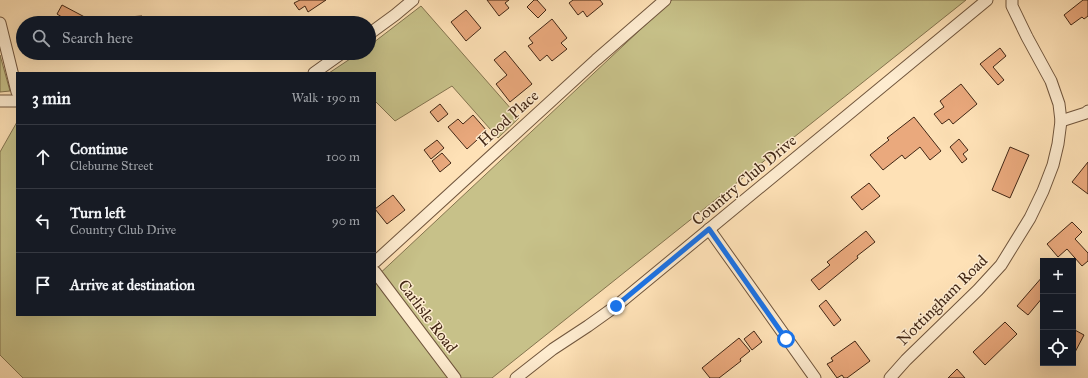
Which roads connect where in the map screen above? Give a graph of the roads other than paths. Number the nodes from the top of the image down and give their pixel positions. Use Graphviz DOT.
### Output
graph roads {
  1 [pos="413,0"];
  2 [pos="665,0"];
  3 [pos="987,0"];
  4 [pos="1012,0"];
  5 [pos="0,23"];
  6 [pos="376,29"];
  7 [pos="332,60"];
  8 [pos="315,72"];
  9 [pos="16,88"];
  10 [pos="0,101"];
  11 [pos="16,101"];
  12 [pos="1088,111"];
  13 [pos="1061,121"];
  14 [pos="709,229"];
  15 [pos="376,261"];
  16 [pos="376,273"];
  17 [pos="455,378"];
  18 [pos="516,378"];
  19 [pos="815,378"];
  20 [pos="890,378"];
  1 -- 6 [label="street"];
  2 -- 15 [label="street, Hood Place"];
  3 -- 14 [label="street, Country Club Drive"];
  4 -- 13 [label="street, Nottingham Road"];
  5 -- 9 [label="street"];
  7 -- 8 [label="street"];
  10 -- 11 [label="street"];
  12 -- 13 [label="street"];
  13 -- 20 [label="street, Nottingham Road"];
  14 -- 18 [label="street, Country Club Drive"];
  14 -- 19 [label="street"];
  16 -- 17 [label="street, Carlisle Road"];
}
